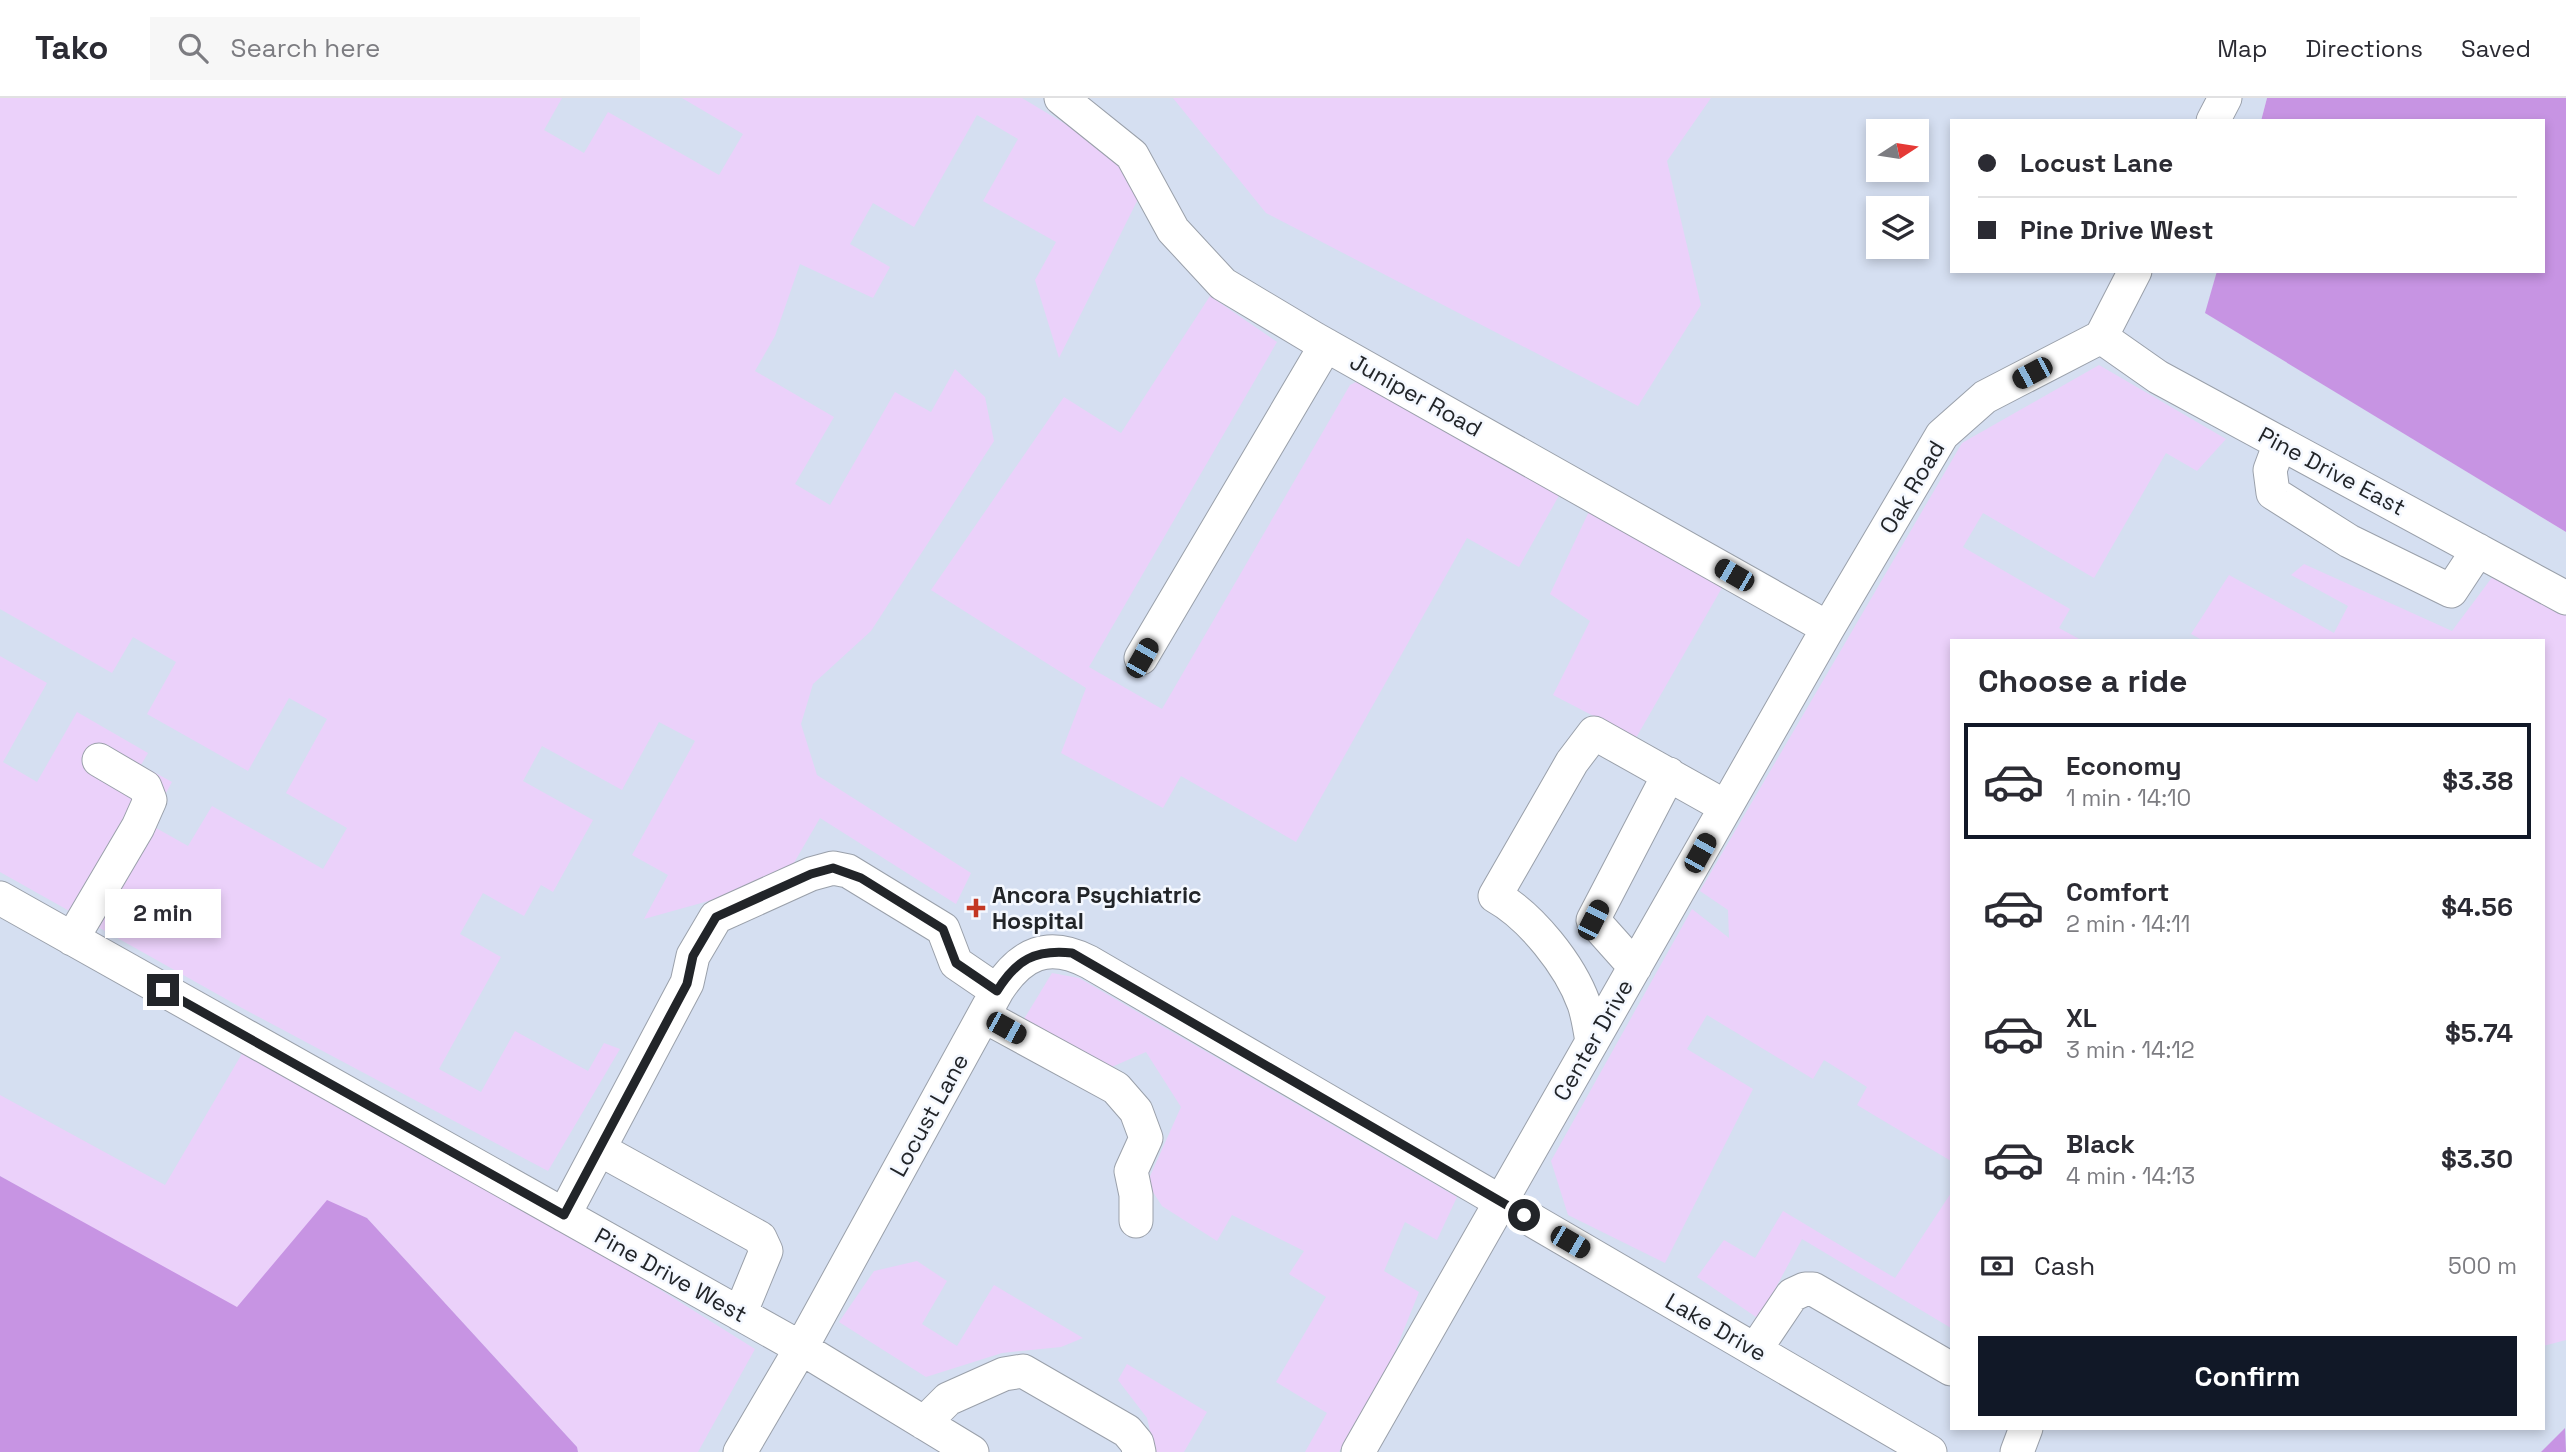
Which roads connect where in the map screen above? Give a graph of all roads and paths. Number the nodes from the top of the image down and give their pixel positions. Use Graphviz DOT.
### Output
graph roads {
  1 [pos="1061,98"];
  2 [pos="2225,98"];
  3 [pos="2214,119"];
  4 [pos="2134,273"];
  5 [pos="2101,337"];
  6 [pos="1326,345"];
  7 [pos="2280,443"];
  8 [pos="2478,550"];
  9 [pos="2566,598"];
  10 [pos="1828,628"];
  11 [pos="1142,658"];
  12 [pos="99,760"];
  13 [pos="1669,774"];
  14 [pos="1726,807"];
  15 [pos="0,898"];
  16 [pos="72,939"];
  17 [pos="1635,967"];
  18 [pos="990,1003"];
  19 [pos="1592,1042"];
  20 [pos="599,1149"];
  21 [pos="1501,1201"];
  22 [pos="564,1215"];
  23 [pos="1136,1221"];
  24 [pos="740,1314"];
  25 [pos="801,1348"];
  26 [pos="1755,1350"];
  27 [pos="1950,1368"];
  28 [pos="924,1423"];
  29 [pos="2026,1430"];
  30 [pos="740,1452"];
  31 [pos="972,1452"];
  32 [pos="1139,1452"];
  33 [pos="1358,1452"];
  34 [pos="1930,1452"];
  35 [pos="2017,1452"];
  1 -- 6 [label="lane, Juniper Road"];
  2 -- 3 [label="lane"];
  4 -- 5 [label="lane"];
  5 -- 7 [label="lane, Pine Drive East"];
  5 -- 10 [label="lane, Oak Road"];
  6 -- 10 [label="lane, Juniper Road"];
  6 -- 11 [label="lane"];
  7 -- 8 [label="lane, Pine Drive East"];
  7 -- 8 [label="lane"];
  8 -- 9 [label="lane, Pine Drive East"];
  10 -- 14 [label="lane, Center Drive"];
  12 -- 16 [label="lane"];
  13 -- 14 [label="lane"];
  13 -- 17 [label="lane"];
  13 -- 19 [label="lane"];
  14 -- 17 [label="lane, Center Drive"];
  15 -- 16 [label="lane, Pine Drive West"];
  16 -- 22 [label="lane, Pine Drive West"];
  17 -- 19 [label="lane, Center Drive"];
  18 -- 20 [label="lane"];
  18 -- 21 [label="lane, Locust Lane"];
  18 -- 23 [label="lane"];
  18 -- 25 [label="lane, Locust Lane"];
  19 -- 21 [label="lane, Center Drive"];
  20 -- 22 [label="lane"];
  20 -- 24 [label="lane"];
  21 -- 26 [label="lane, Lake Drive"];
  21 -- 33 [label="lane, Center Drive"];
  22 -- 24 [label="lane, Pine Drive West"];
  24 -- 25 [label="lane, Pine Drive West"];
  25 -- 28 [label="lane, Pine Drive West"];
  25 -- 30 [label="lane, Locust Lane"];
  26 -- 27 [label="lane"];
  26 -- 34 [label="lane, Lake Drive"];
  28 -- 31 [label="lane, Pine Drive West"];
  28 -- 32 [label="lane"];
  29 -- 35 [label="lane"];
}
